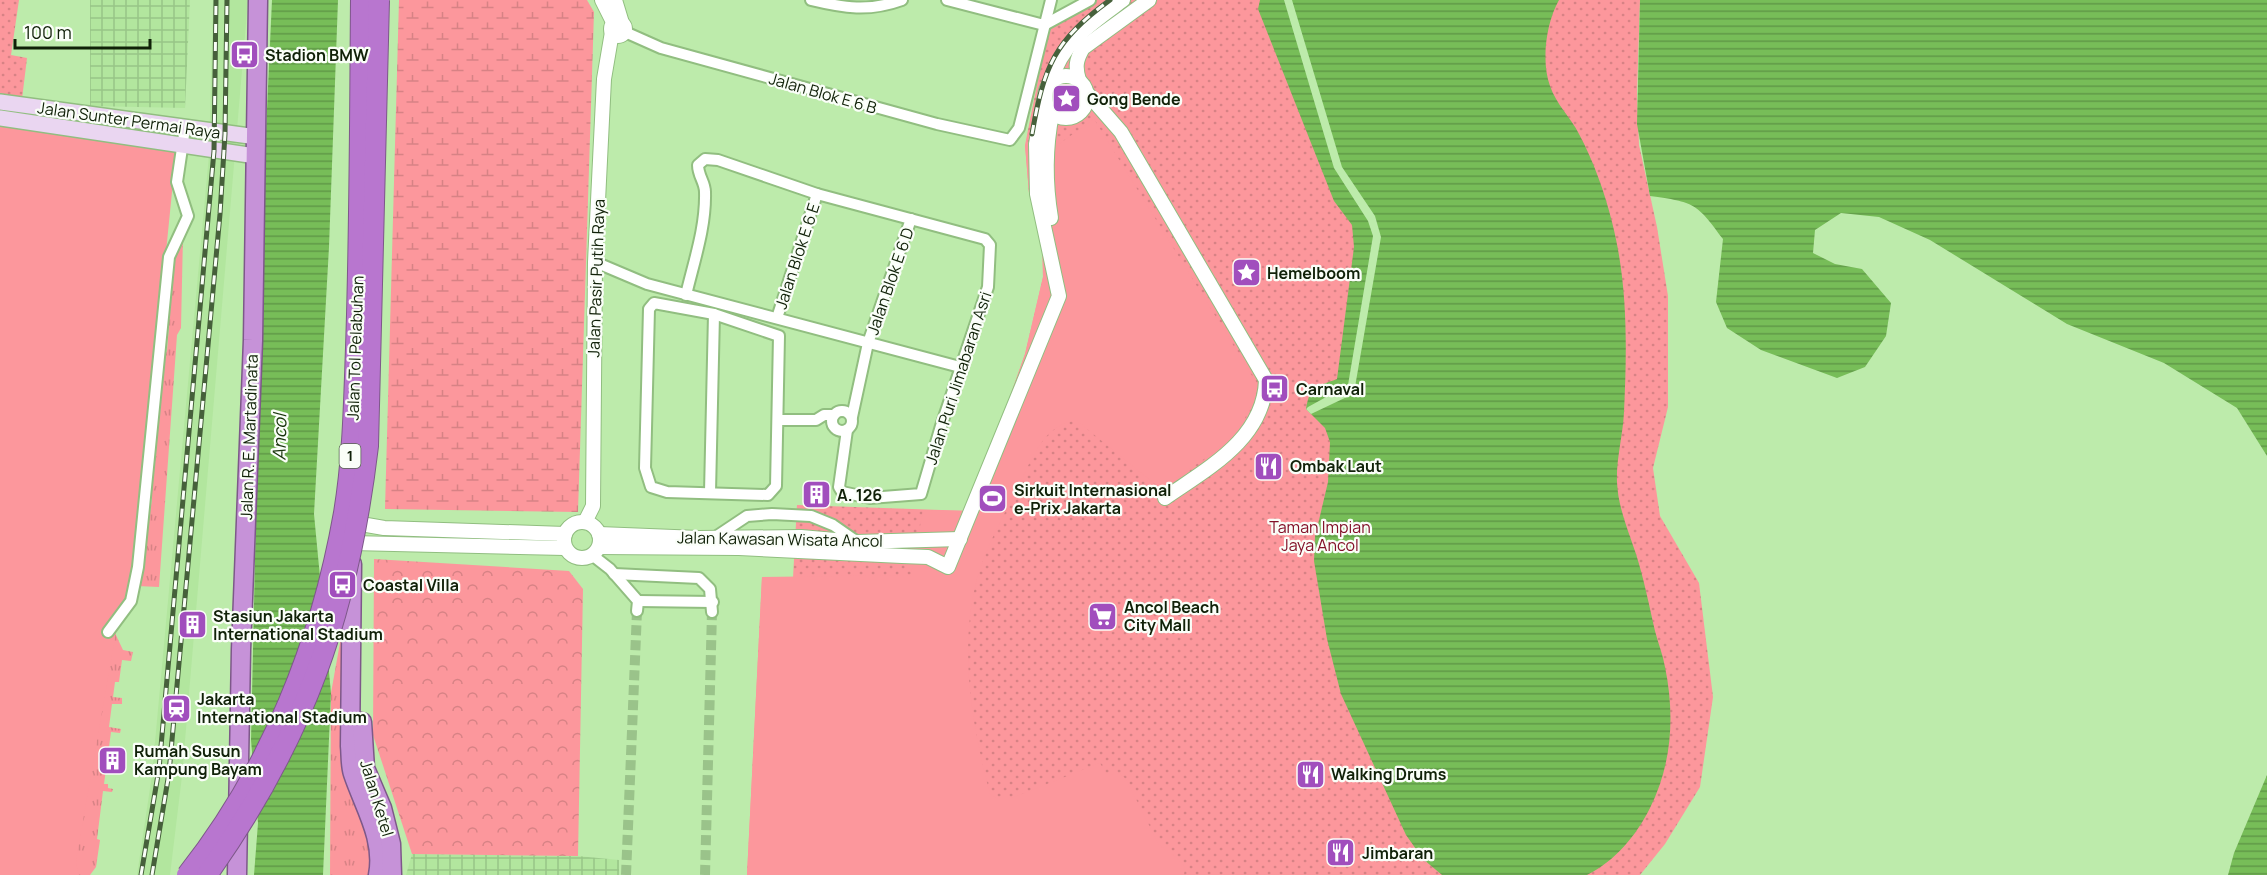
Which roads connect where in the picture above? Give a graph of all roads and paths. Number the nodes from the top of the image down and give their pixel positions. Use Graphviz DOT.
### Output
graph roads {
  1 [pos="258,0"];
  2 [pos="360,0"];
  3 [pos="378,0"];
  4 [pos="602,0"];
  5 [pos="615,0"];
  6 [pos="811,0"];
  7 [pos="902,0"];
  8 [pos="947,0"];
  9 [pos="1052,0"];
  10 [pos="1090,0"];
  11 [pos="1122,0"];
  12 [pos="1149,0"];
  13 [pos="1044,25"];
  14 [pos="618,28"];
  15 [pos="1080,80"];
  16 [pos="1051,81"];
  17 [pos="1086,99"];
  18 [pos="1044,100"];
  19 [pos="0,102"];
  20 [pos="1052,114"];
  21 [pos="0,118"];
  22 [pos="161,124"];
  23 [pos="186,128"];
  24 [pos="257,137"];
  25 [pos="160,141"];
  26 [pos="183,144"];
  27 [pos="256,156"];
  28 [pos="818,194"];
  29 [pos="911,219"];
  30 [pos="596,262"];
  31 [pos="1056,276"];
  32 [pos="686,295"];
  33 [pos="714,314"];
  34 [pos="777,318"];
  35 [pos="868,343"];
  36 [pos="960,367"];
  37 [pos="852,417"];
  38 [pos="779,420"];
  39 [pos="833,420"];
  40 [pos="847,430"];
  41 [pos="710,492"];
  42 [pos="1163,497"];
  43 [pos="585,522"];
  44 [pos="357,533"];
  45 [pos="714,538"];
  46 [pos="960,539"];
  47 [pos="565,541"];
  48 [pos="904,541"];
  49 [pos="857,542"];
  50 [pos="597,546"];
  51 [pos="902,555"];
  52 [pos="614,574"];
  53 [pos="108,632"];
  54 [pos="187,875"];
  55 [pos="207,875"];
  56 [pos="237,875"];
  57 [pos="378,875"];
  58 [pos="393,875"];
  1 -- 24 [label="highway, Jalan R. E. Martadinata"];
  2 -- 44 [label="highway"];
  2 -- 54 [label="highway, Jalan Tol Pelabuhan / 1, bridge"];
  3 -- 44 [label="highway"];
  3 -- 55 [label="highway, Jalan Tol Pelabuhan / 1, bridge"];
  4 -- 14 [label="street"];
  5 -- 14 [label="street, Jalan Pasir Putih Raya"];
  6 -- 7 [label="street"];
  8 -- 13 [label="street"];
  9 -- 13 [label="street"];
  10 -- 13 [label="street"];
  11 -- 16 [label="street"];
  12 -- 15 [label="street"];
  13 -- 14 [label="street, Jalan Blok E 6 B"];
  14 -- 30 [label="street, Jalan Pasir Putih Raya"];
  15 -- 16 [label="street"];
  15 -- 17 [label="street"];
  16 -- 18 [label="street"];
  17 -- 20 [label="street"];
  17 -- 42 [label="street"];
  18 -- 20 [label="street"];
  18 -- 31 [label="street"];
  19 -- 22 [label="main road, Jalan Sunter Permai Raya"];
  20 -- 31 [label="street"];
  21 -- 25 [label="main road, Jalan Sunter Permai Raya"];
  22 -- 23 [label="main road, Jalan Sunter Permai Raya"];
  22 -- 25 [label="main road"];
  23 -- 24 [label="main road, Jalan Sunter Permai Raya"];
  23 -- 26 [label="street"];
  24 -- 27 [label="highway, Jalan R. E. Martadinata"];
  25 -- 26 [label="main road, Jalan Sunter Permai Raya"];
  26 -- 27 [label="main road, Jalan Sunter Permai Raya"];
  26 -- 53 [label="street"];
  27 -- 56 [label="highway, Jalan R. E. Martadinata"];
  28 -- 29 [label="street, Jalan Puri Jimabaran Asri"];
  28 -- 32 [label="street, Jalan Puri Jimabaran Asri"];
  28 -- 34 [label="street, Jalan Blok E 6 E"];
  29 -- 35 [label="street, Jalan Blok E 6 D"];
  29 -- 36 [label="street, Jalan Puri Jimabaran Asri"];
  30 -- 32 [label="street"];
  30 -- 43 [label="street, Jalan Pasir Putih Raya"];
  31 -- 46 [label="street"];
  32 -- 34 [label="street"];
  33 -- 38 [label="street"];
  33 -- 41 [label="street"];
  33 -- 41 [label="street"];
  34 -- 35 [label="street"];
  35 -- 36 [label="street"];
  35 -- 37 [label="street, Jalan Blok E 6 D"];
  36 -- 40 [label="street, Jalan Puri Jimabaran Asri"];
  37 -- 39 [label="street"];
  37 -- 40 [label="street"];
  38 -- 39 [label="street"];
  38 -- 41 [label="street"];
  39 -- 40 [label="street"];
  43 -- 47 [label="street"];
  43 -- 50 [label="street"];
  44 -- 47 [label="street"];
  44 -- 57 [label="highway, Jalan Ketel"];
  44 -- 58 [label="highway, Jalan Ketel"];
  45 -- 49 [label="street, Jalan Kawasan Wisata Ancol"];
  45 -- 49 [label="street"];
  45 -- 50 [label="street, Jalan Kawasan Wisata Ancol"];
  46 -- 48 [label="street, Jalan Kawasan Wisata Ancol"];
  46 -- 51 [label="street, Jalan Kawasan Wisata Ancol"];
  47 -- 50 [label="street"];
  48 -- 49 [label="street, Jalan Kawasan Wisata Ancol"];
  48 -- 51 [label="street"];
  50 -- 51 [label="street, Jalan Kawasan Wisata Ancol"];
  50 -- 52 [label="street"];
  52 -- 52 [label="street"];
}
